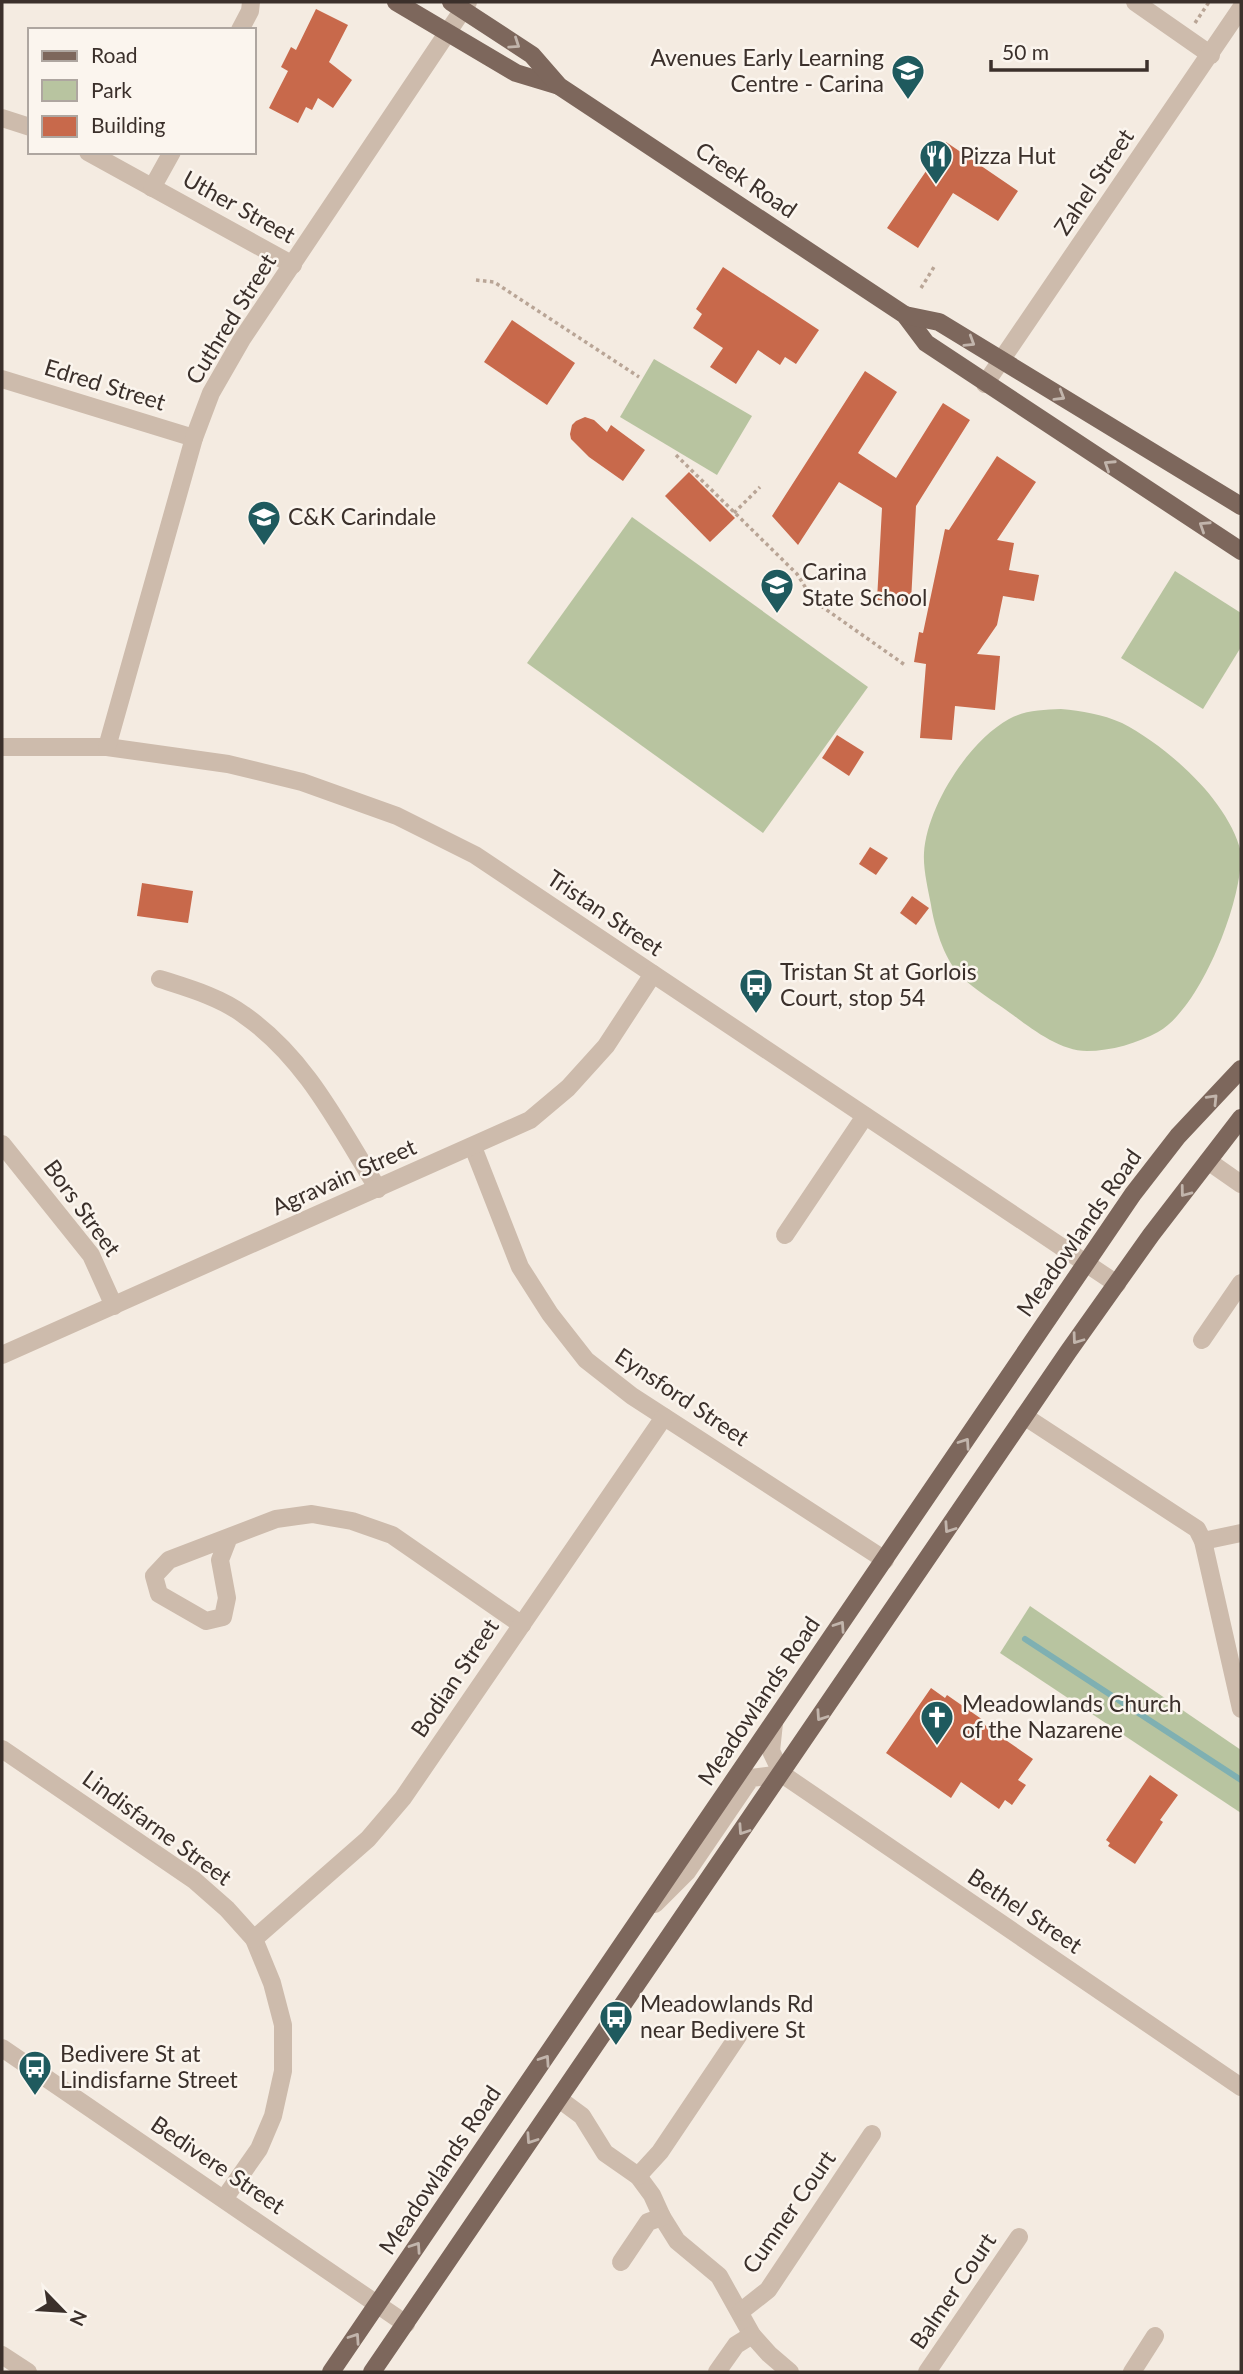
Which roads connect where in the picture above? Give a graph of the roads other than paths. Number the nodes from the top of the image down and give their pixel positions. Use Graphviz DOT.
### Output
graph roads {
  1 [pos="251,2"];
  2 [pos="396,2"];
  3 [pos="1135,2"];
  4 [pos="461,4"];
  5 [pos="1241,8"];
  6 [pos="241,28"];
  7 [pos="448,32"];
  8 [pos="1211,55"];
  9 [pos="559,86"];
  10 [pos="2,118"];
  11 [pos="28,126"];
  12 [pos="92,154"];
  13 [pos="171,154"];
  14 [pos="152,188"];
  15 [pos="292,264"];
  16 [pos="905,315"];
  17 [pos="1001,360"];
  18 [pos="2,379"];
  19 [pos="985,384"];
  20 [pos="194,438"];
  21 [pos="1241,506"];
  22 [pos="1241,551"];
  23 [pos="2,747"];
  24 [pos="107,747"];
  25 [pos="653,974"];
  26 [pos="159,979"];
  27 [pos="1241,1069"];
  28 [pos="865,1116"];
  29 [pos="1241,1118"];
  30 [pos="2,1144"];
  31 [pos="473,1147"];
  32 [pos="1208,1161"];
  33 [pos="1241,1184"];
  34 [pos="378,1189"];
  35 [pos="785,1235"];
  36 [pos="1087,1264"];
  37 [pos="1241,1283"];
  38 [pos="1116,1284"];
  39 [pos="114,1306"];
  40 [pos="1202,1340"];
  41 [pos="2,1355"];
  42 [pos="1024,1416"];
  43 [pos="664,1417"];
  44 [pos="1241,1533"];
  45 [pos="229,1537"];
  46 [pos="1203,1541"];
  47 [pos="885,1560"];
  48 [pos="522,1625"];
  49 [pos="1241,1709"];
  50 [pos="774,1723"];
  51 [pos="2,1749"];
  52 [pos="782,1774"];
  53 [pos="640,1920"];
  54 [pos="254,1939"];
  55 [pos="738,2036"];
  56 [pos="2,2048"];
  57 [pos="1241,2087"];
  58 [pos="559,2099"];
  59 [pos="872,2134"];
  60 [pos="638,2176"];
  61 [pos="224,2199"];
  62 [pos="662,2217"];
  63 [pos="1019,2237"];
  64 [pos="621,2262"];
  65 [pos="378,2304"];
  66 [pos="740,2312"];
  67 [pos="406,2324"];
  68 [pos="752,2335"];
  69 [pos="1155,2336"];
  70 [pos="2,2355"];
  71 [pos="28,2372"];
  72 [pos="331,2372"];
  73 [pos="372,2372"];
  74 [pos="717,2372"];
  75 [pos="790,2372"];
  76 [pos="928,2372"];
  77 [pos="1132,2372"];
  1 -- 6 [label="street"];
  2 -- 7 [label="main road, Creek Road"];
  3 -- 8 [label="street"];
  4 -- 7 [label="street, Cuthred Street"];
  4 -- 9 [label="main road, Creek Road, one-way"];
  5 -- 8 [label="street, Zahel Street"];
  7 -- 9 [label="main road, Creek Road"];
  7 -- 15 [label="street, Cuthred Street"];
  8 -- 17 [label="street, Zahel Street"];
  9 -- 16 [label="main road, Creek Road"];
  10 -- 11 [label="street"];
  12 -- 14 [label="street, Uther Street"];
  13 -- 14 [label="street"];
  14 -- 15 [label="street, Uther Street"];
  15 -- 20 [label="street, Cuthred Street"];
  16 -- 17 [label="main road, Creek Road, one-way"];
  16 -- 19 [label="main road, Creek Road"];
  17 -- 19 [label="street, Zahel Street"];
  17 -- 21 [label="main road, Creek Road, one-way"];
  18 -- 20 [label="street, Edred Street"];
  22 -- 19 [label="main road, Creek Road, one-way"];
  20 -- 24 [label="street, Cuthred Street"];
  23 -- 24 [label="street, Tristan Street"];
  24 -- 25 [label="street, Tristan Street"];
  25 -- 28 [label="street, Tristan Street"];
  25 -- 31 [label="street, Agravain Street"];
  26 -- 34 [label="street"];
  36 -- 27 [label="main road, Meadowlands Road, one-way"];
  28 -- 35 [label="street"];
  28 -- 36 [label="street, Tristan Street"];
  29 -- 32 [label="main road"];
  30 -- 39 [label="street, Bors Street"];
  31 -- 34 [label="street, Agravain Street"];
  31 -- 43 [label="street, Eynsford Street"];
  32 -- 33 [label="street"];
  32 -- 38 [label="main road, one-way"];
  34 -- 39 [label="street, Agravain Street"];
  36 -- 38 [label="street, Tristan Street"];
  47 -- 36 [label="main road, Meadowlands Road, one-way"];
  37 -- 40 [label="street"];
  38 -- 42 [label="main road, one-way"];
  39 -- 41 [label="street, Agravain Street"];
  42 -- 46 [label="street"];
  42 -- 52 [label="main road, one-way"];
  43 -- 47 [label="street, Eynsford Street"];
  43 -- 48 [label="street, Bodian Street"];
  44 -- 46 [label="street"];
  45 -- 45 [label="street"];
  45 -- 48 [label="street"];
  46 -- 49 [label="street"];
  50 -- 47 [label="main road, Meadowlands Road, one-way"];
  48 -- 54 [label="street, Bodian Street"];
  50 -- 52 [label="street"];
  50 -- 53 [label="main road, Meadowlands Road"];
  51 -- 54 [label="street, Lindisfarne Street"];
  52 -- 53 [label="street"];
  52 -- 57 [label="street, Bethel Street"];
  52 -- 58 [label="main road, one-way"];
  65 -- 53 [label="main road, Meadowlands Road, one-way"];
  54 -- 61 [label="street, Lindisfarne Street"];
  55 -- 60 [label="street"];
  56 -- 61 [label="street, Bedivere Street"];
  58 -- 60 [label="street"];
  58 -- 67 [label="main road, one-way"];
  59 -- 66 [label="street, Cumner Court"];
  60 -- 62 [label="street"];
  61 -- 65 [label="street, Bedivere Street"];
  62 -- 64 [label="street"];
  62 -- 66 [label="street"];
  63 -- 76 [label="street, Balmer Court"];
  65 -- 67 [label="street, Bedivere Street"];
  72 -- 65 [label="main road, Meadowlands Road, one-way"];
  66 -- 68 [label="street"];
  67 -- 73 [label="main road"];
  68 -- 74 [label="street"];
  68 -- 75 [label="street"];
  69 -- 77 [label="street"];
  70 -- 71 [label="street"];
}
